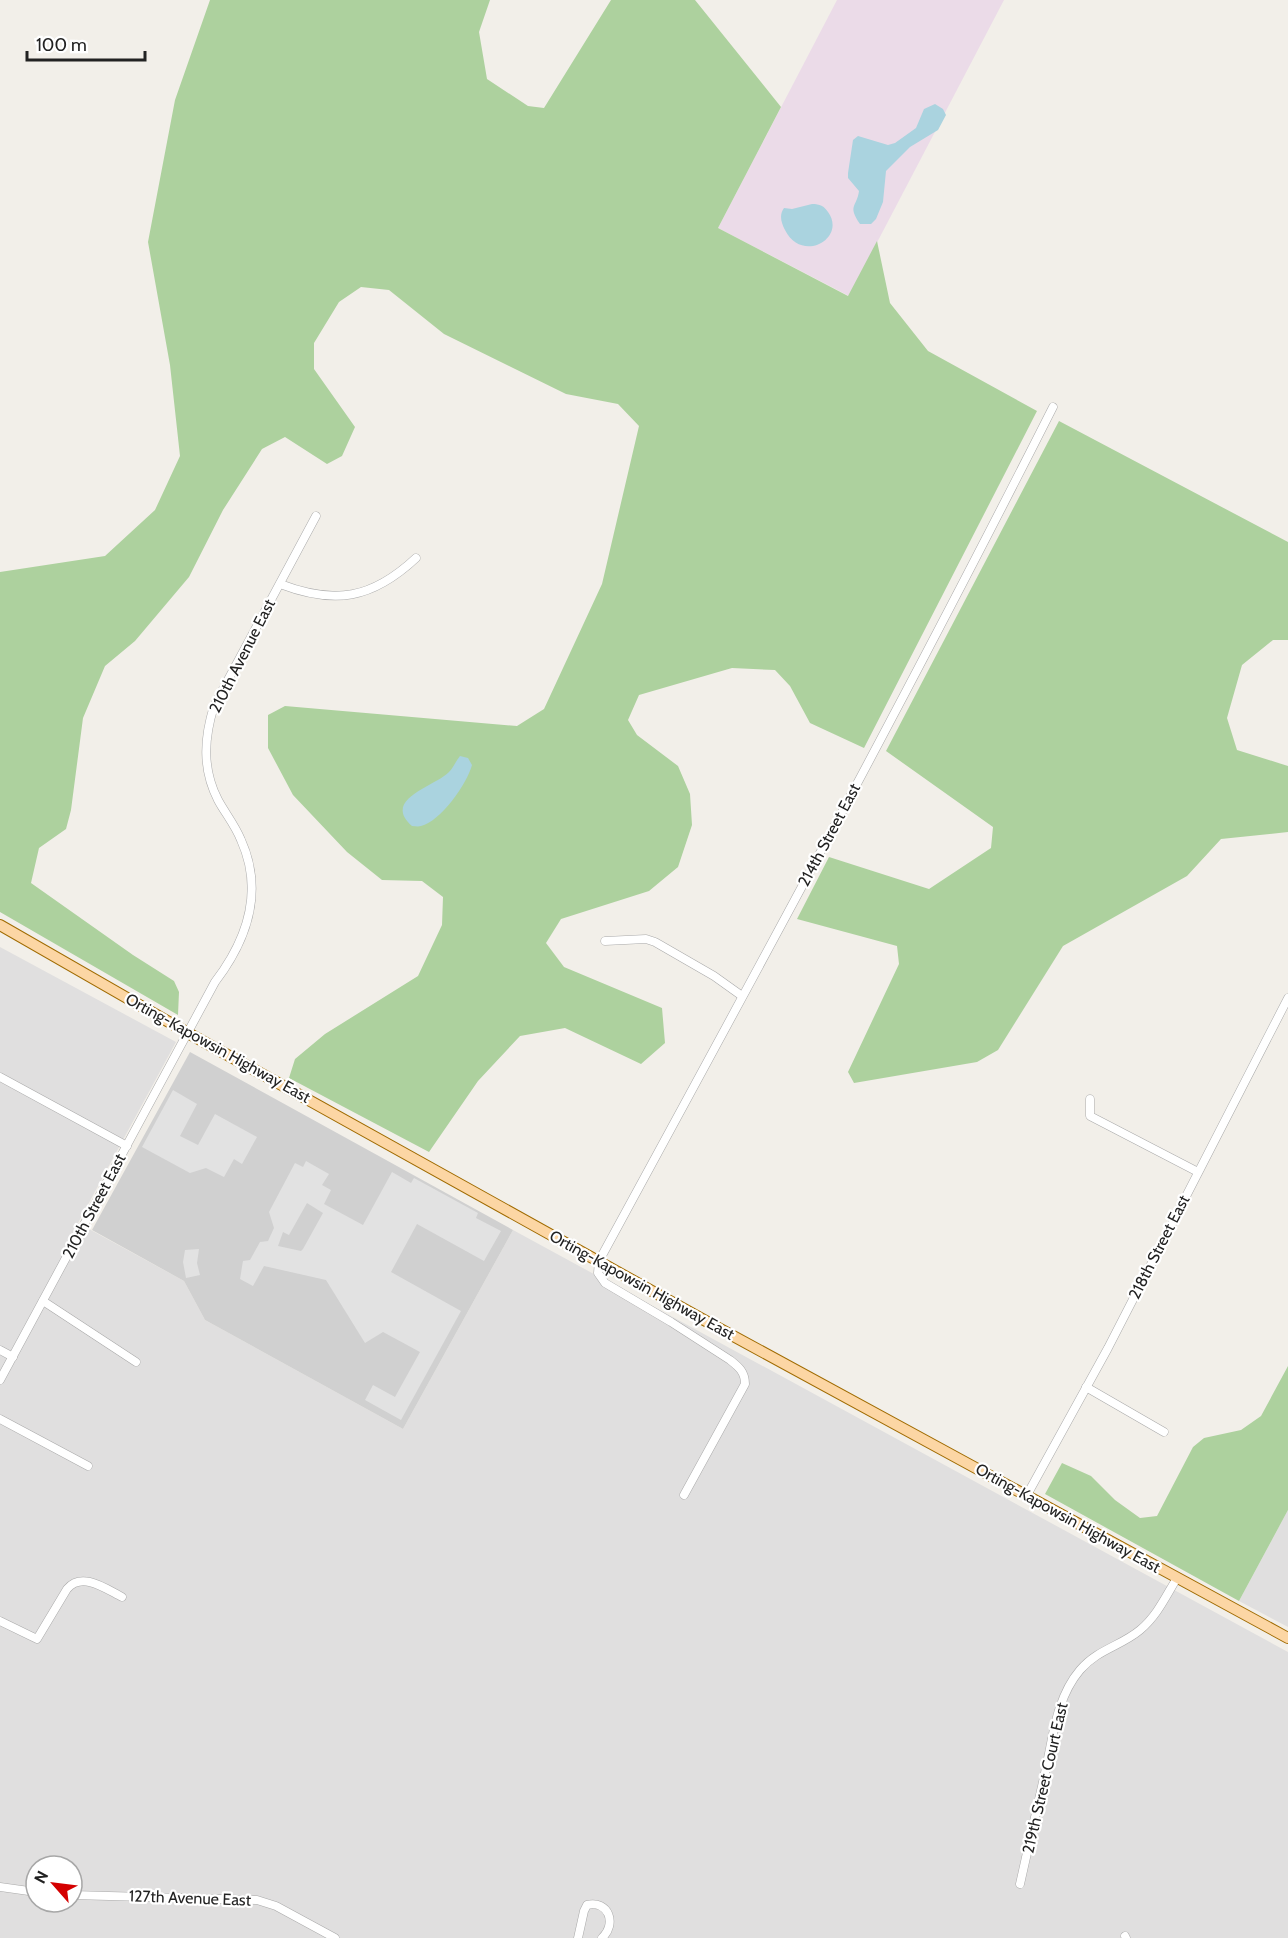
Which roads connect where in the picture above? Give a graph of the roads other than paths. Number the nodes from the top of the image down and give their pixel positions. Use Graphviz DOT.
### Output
graph roads {
  1 [pos="1053,407"];
  2 [pos="316,516"];
  3 [pos="416,558"];
  4 [pos="280,584"];
  5 [pos="0,925"];
  6 [pos="605,941"];
  7 [pos="742,996"];
  8 [pos="1288,998"];
  9 [pos="188,1033"];
  10 [pos="0,1077"];
  11 [pos="1090,1099"];
  12 [pos="126,1146"];
  13 [pos="1198,1172"];
  14 [pos="599,1261"];
  15 [pos="43,1301"];
  16 [pos="0,1350"];
  17 [pos="13,1357"];
  18 [pos="136,1362"];
  19 [pos="0,1380"];
  20 [pos="1086,1387"];
  21 [pos="0,1419"];
  22 [pos="1164,1432"];
  23 [pos="88,1466"];
  24 [pos="1027,1495"];
  25 [pos="684,1496"];
  26 [pos="1177,1578"];
  27 [pos="122,1597"];
  28 [pos="0,1621"];
  29 [pos="1288,1638"];
  30 [pos="1020,1884"];
  31 [pos="0,1887"];
  32 [pos="24,1890"];
  33 [pos="84,1895"];
  34 [pos="334,1938"];
  35 [pos="578,1938"];
  36 [pos="602,1938"];
  1 -- 7 [label="street, 214th Street East"];
  2 -- 4 [label="street, 210th Avenue East"];
  3 -- 4 [label="street"];
  4 -- 9 [label="street, 210th Avenue East"];
  5 -- 9 [label="main road, Orting-Kapowsin Highway East"];
  6 -- 7 [label="street"];
  7 -- 14 [label="street, 214th Street East"];
  8 -- 13 [label="street, 218th Street East"];
  9 -- 12 [label="street, 210th Street East"];
  9 -- 14 [label="main road, Orting-Kapowsin Highway East"];
  10 -- 12 [label="street"];
  11 -- 13 [label="street"];
  12 -- 15 [label="street, 210th Street East"];
  13 -- 20 [label="street, 218th Street East"];
  14 -- 24 [label="main road, Orting-Kapowsin Highway East"];
  14 -- 25 [label="street"];
  15 -- 17 [label="street, 210th Street East"];
  15 -- 18 [label="street"];
  16 -- 17 [label="street"];
  17 -- 19 [label="street, 210th Street East"];
  20 -- 22 [label="street"];
  20 -- 24 [label="street, 218th Street East"];
  21 -- 23 [label="street"];
  24 -- 26 [label="main road, Orting-Kapowsin Highway East"];
  26 -- 29 [label="main road, Orting-Kapowsin Highway East"];
  26 -- 30 [label="street, 219th Street Court East"];
  27 -- 28 [label="street"];
  31 -- 32 [label="street"];
  33 -- 34 [label="street, 127th Avenue East"];
  35 -- 36 [label="street"];
}
